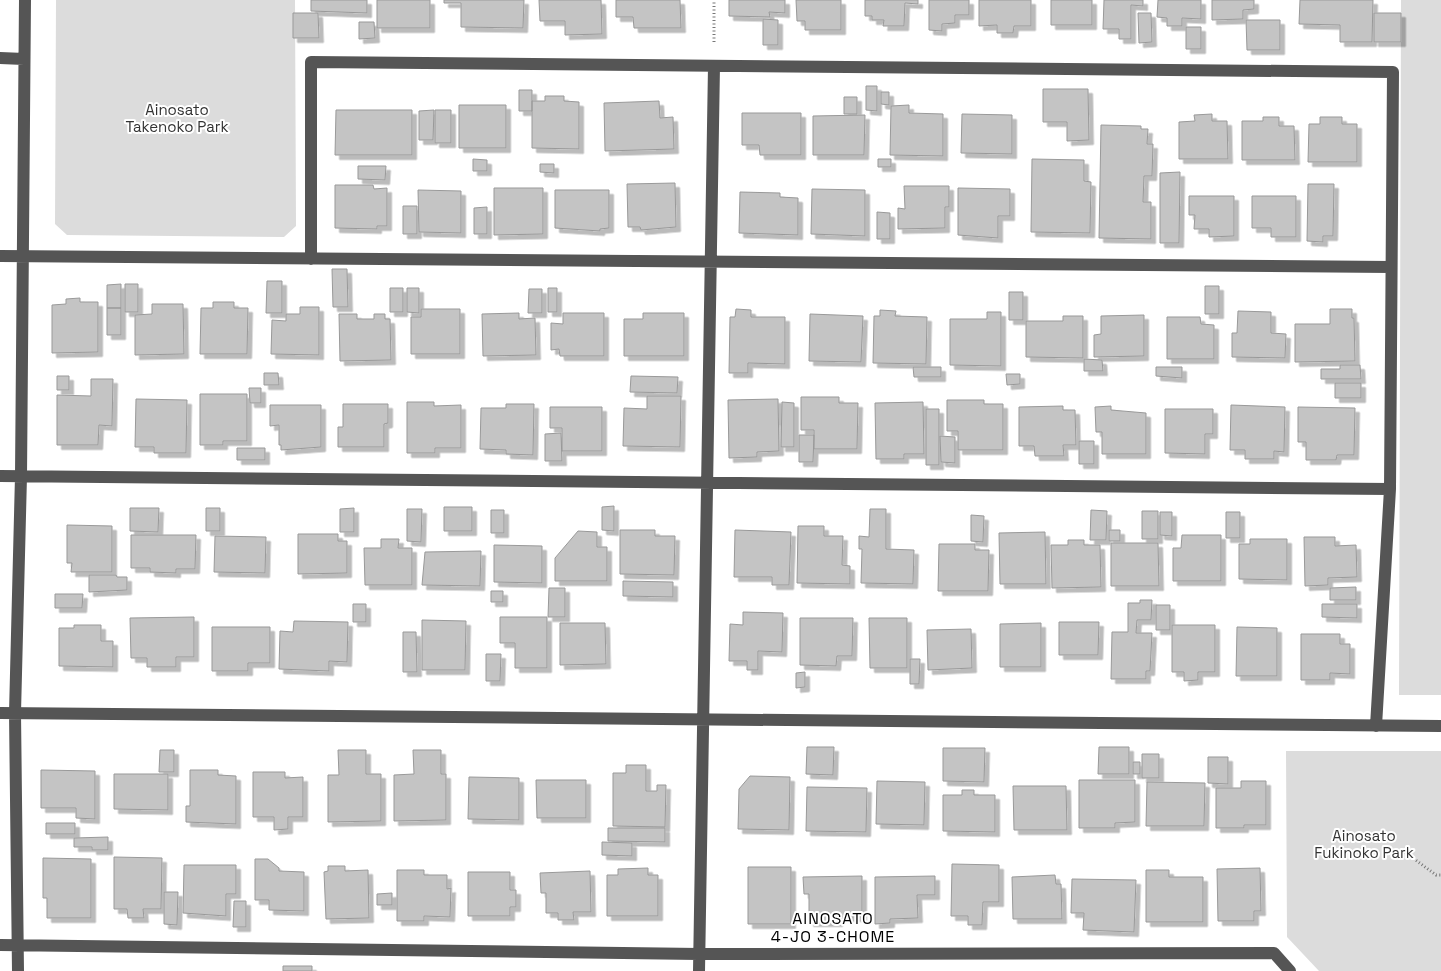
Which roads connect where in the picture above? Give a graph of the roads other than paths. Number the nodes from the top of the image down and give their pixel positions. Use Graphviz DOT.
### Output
graph roads {
  1 [pos="25,0"];
  2 [pos="0,58"];
  3 [pos="24,59"];
  4 [pos="714,66"];
  5 [pos="0,256"];
  6 [pos="22,256"];
  7 [pos="311,258"];
  8 [pos="711,261"];
  9 [pos="1391,266"];
  10 [pos="0,476"];
  11 [pos="21,476"];
  12 [pos="708,483"];
  13 [pos="1390,489"];
  14 [pos="0,713"];
  15 [pos="15,713"];
  16 [pos="702,719"];
  17 [pos="1376,726"];
  18 [pos="1441,726"];
  19 [pos="0,945"];
  20 [pos="18,945"];
  21 [pos="699,954"];
  22 [pos="18,971"];
  23 [pos="699,971"];
  24 [pos="1290,971"];
  1 -- 3 [label="street"];
  2 -- 3 [label="street"];
  3 -- 6 [label="street"];
  4 -- 7 [label="street"];
  4 -- 8 [label="street"];
  4 -- 9 [label="street"];
  5 -- 6 [label="street"];
  6 -- 7 [label="street"];
  6 -- 11 [label="street"];
  7 -- 8 [label="street"];
  8 -- 9 [label="street"];
  8 -- 12 [label="street"];
  9 -- 13 [label="street"];
  10 -- 11 [label="street"];
  11 -- 12 [label="street"];
  11 -- 15 [label="street"];
  12 -- 13 [label="street"];
  12 -- 16 [label="street"];
  13 -- 17 [label="street"];
  14 -- 15 [label="street"];
  15 -- 16 [label="street"];
  15 -- 20 [label="street"];
  16 -- 17 [label="street"];
  16 -- 21 [label="street"];
  17 -- 18 [label="street"];
  19 -- 20 [label="street"];
  20 -- 21 [label="street"];
  20 -- 22 [label="street"];
  21 -- 23 [label="street"];
  21 -- 24 [label="street"];
}
